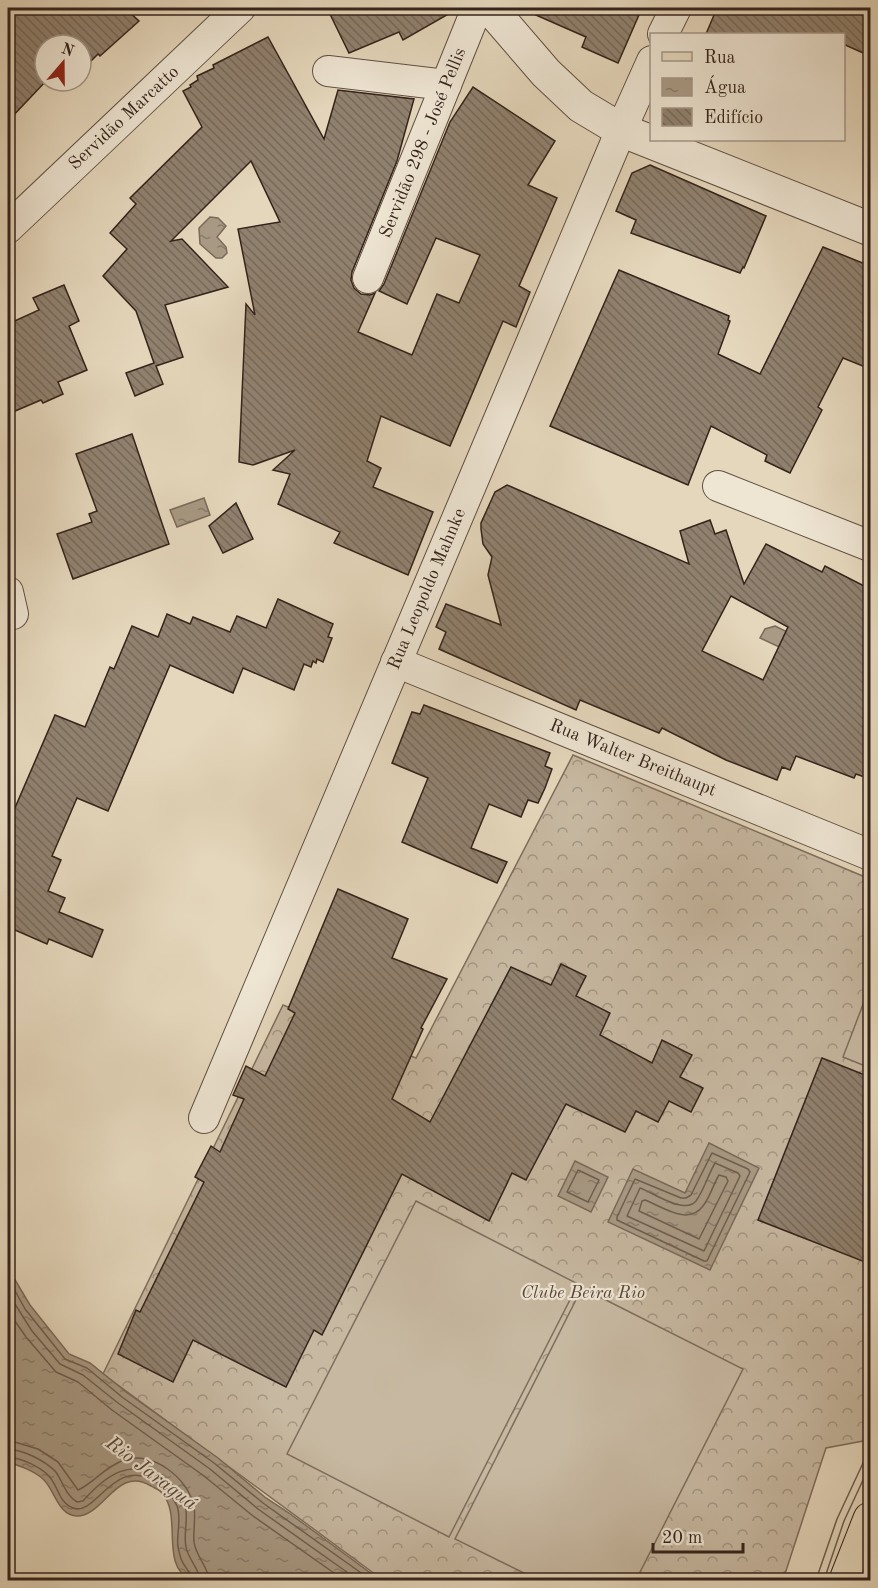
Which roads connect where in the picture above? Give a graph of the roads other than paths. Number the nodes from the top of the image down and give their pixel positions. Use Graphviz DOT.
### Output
graph roads {
  1 [pos="240,8"];
  2 [pos="477,8"];
  3 [pos="490,8"];
  4 [pos="676,8"];
  5 [pos="664,33"];
  6 [pos="650,63"];
  7 [pos="328,71"];
  8 [pos="446,85"];
  9 [pos="621,130"];
  10 [pos="8,228"];
  11 [pos="870,230"];
  12 [pos="368,278"];
  13 [pos="718,486"];
  14 [pos="870,546"];
  15 [pos="396,662"];
  16 [pos="870,855"];
  17 [pos="204,1118"];
  18 [pos="870,1519"];
  19 [pos="846,1581"];
  1 -- 10 [label="street, Servidão Marcatto"];
  2 -- 8 [label="street, Servidão 298 - José Pellis"];
  3 -- 9 [label="street"];
  4 -- 5 [label="street"];
  6 -- 9 [label="street, Rua Leopoldo Mahnke"];
  7 -- 8 [label="street"];
  8 -- 12 [label="street, Servidão 298 - José Pellis"];
  9 -- 11 [label="street"];
  9 -- 15 [label="street, Rua Leopoldo Mahnke"];
  13 -- 14 [label="street"];
  15 -- 16 [label="street, Rua Walter Breithaupt"];
  15 -- 17 [label="street, Rua Leopoldo Mahnke"];
  18 -- 19 [label="main road"];
}
